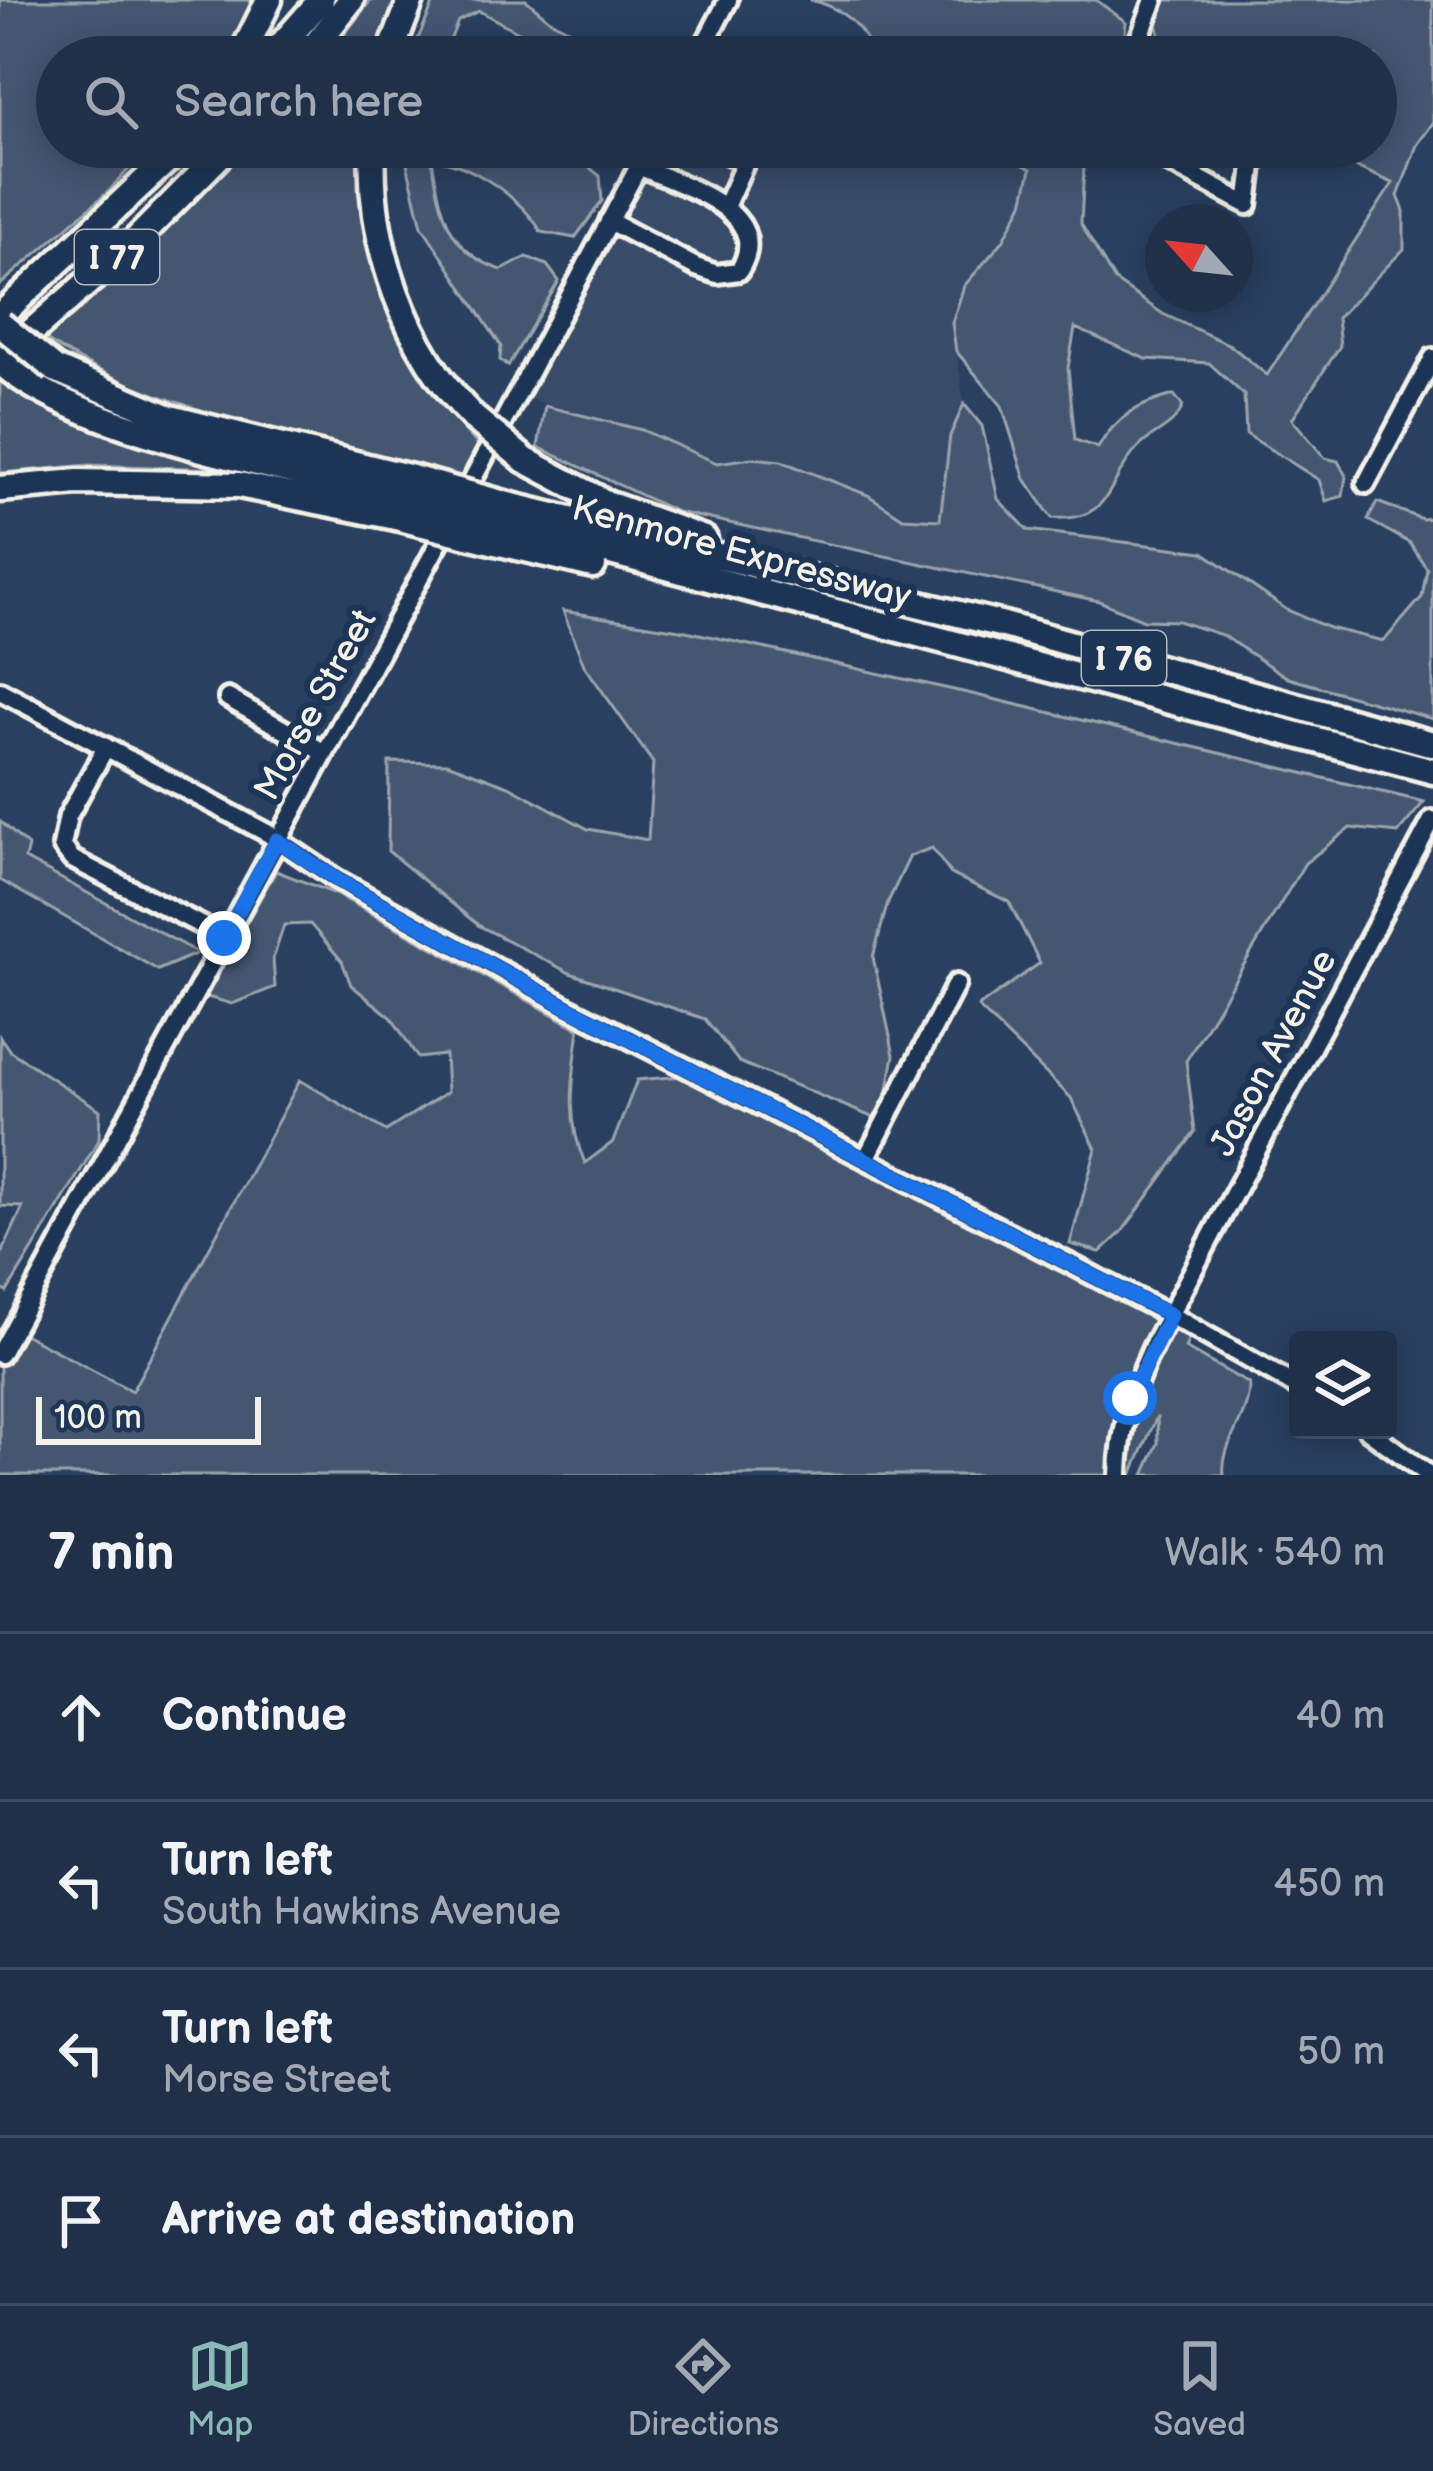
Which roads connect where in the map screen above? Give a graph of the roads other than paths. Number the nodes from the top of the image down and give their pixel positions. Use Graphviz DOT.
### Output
graph roads {
  1 [pos="269,0"];
  2 [pos="321,0"];
  3 [pos="351,0"];
  4 [pos="411,0"];
  5 [pos="728,0"];
  6 [pos="1154,0"];
  7 [pos="251,36"];
  8 [pos="289,36"];
  9 [pos="323,36"];
  10 [pos="397,36"];
  11 [pos="709,36"];
  12 [pos="1139,36"];
  13 [pos="149,168"];
  14 [pos="159,168"];
  15 [pos="207,168"];
  16 [pos="374,168"];
  17 [pos="638,168"];
  18 [pos="643,168"];
  19 [pos="743,168"];
  20 [pos="1179,168"];
  21 [pos="1253,168"];
  22 [pos="725,207"];
  23 [pos="609,221"];
  24 [pos="76,247"];
  25 [pos="0,320"];
  26 [pos="1433,358"];
  27 [pos="0,360"];
  28 [pos="1366,484"];
  29 [pos="0,489"];
  30 [pos="405,498"];
  31 [pos="504,524"];
  32 [pos="813,579"];
  33 [pos="0,691"];
  34 [pos="228,698"];
  35 [pos="1433,744"];
  36 [pos="106,747"];
  37 [pos="325,753"];
  38 [pos="1433,771"];
  39 [pos="1432,820"];
  40 [pos="277,840"];
  41 [pos="224,938"];
  42 [pos="956,984"];
  43 [pos="866,1159"];
  44 [pos="1170,1315"];
  45 [pos="0,1354"];
  46 [pos="1289,1382"];
  47 [pos="1380,1439"];
  48 [pos="1119,1475"];
  49 [pos="1430,1475"];
  1 -- 7 [label="highway"];
  2 -- 8 [label="highway"];
  3 -- 9 [label="highway"];
  4 -- 10 [label="highway"];
  5 -- 11 [label="street"];
  6 -- 12 [label="street"];
  13 -- 24 [label="highway"];
  14 -- 24 [label="highway, I 77"];
  15 -- 27 [label="highway, I 77"];
  16 -- 32 [label="highway, I 76, bridge"];
  17 -- 23 [label="street, Morse Street"];
  18 -- 22 [label="street"];
  19 -- 22 [label="street"];
  20 -- 21 [label="street"];
  22 -- 23 [label="street"];
  23 -- 37 [label="street, Morse Street"];
  24 -- 25 [label="highway, I 77"];
  25 -- 30 [label="highway, bridge"];
  26 -- 28 [label="street"];
  27 -- 30 [label="highway"];
  29 -- 30 [label="highway"];
  30 -- 31 [label="highway, bridge"];
  30 -- 31 [label="highway, bridge"];
  31 -- 32 [label="highway"];
  31 -- 38 [label="highway, Kenmore Expressway / I 76"];
  32 -- 35 [label="highway, Kenmore Expressway / I 76"];
  33 -- 36 [label="street"];
  34 -- 37 [label="street"];
  36 -- 40 [label="street"];
  36 -- 41 [label="street"];
  37 -- 40 [label="street, Morse Street"];
  39 -- 44 [label="street, Jason Avenue"];
  40 -- 41 [label="street, Morse Street"];
  40 -- 43 [label="street"];
  41 -- 45 [label="street, Morse Street"];
  42 -- 43 [label="street"];
  43 -- 44 [label="street"];
  44 -- 46 [label="street"];
  44 -- 48 [label="street, Jason Avenue"];
  47 -- 49 [label="street"];
}
